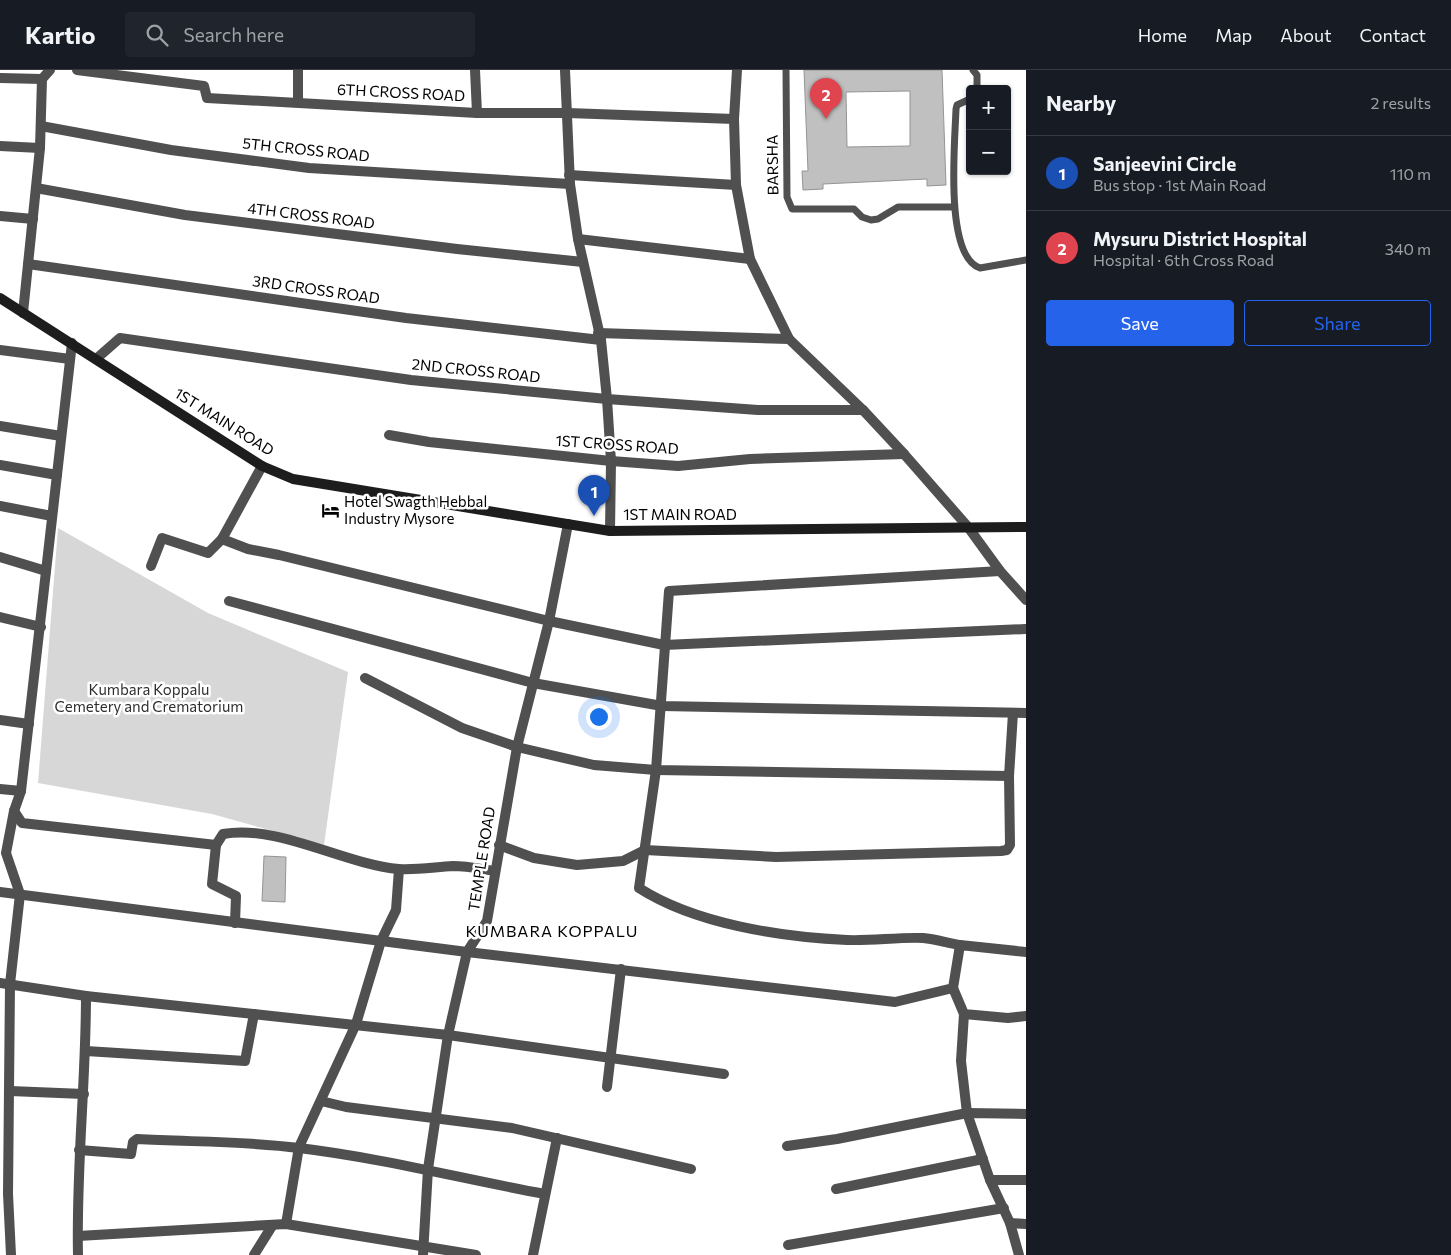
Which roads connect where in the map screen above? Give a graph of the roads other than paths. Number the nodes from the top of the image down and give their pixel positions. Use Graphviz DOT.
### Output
graph roads {
  1 [pos="50,70"];
  2 [pos="76,70"];
  3 [pos="298,70"];
  4 [pos="475,70"];
  5 [pos="565,70"];
  6 [pos="737,70"];
  7 [pos="786,70"];
  8 [pos="972,70"];
  9 [pos="0,78"];
  10 [pos="42,78"];
  11 [pos="977,85"];
  12 [pos="966,100"];
  13 [pos="298,102"];
  14 [pos="568,112"];
  15 [pos="477,113"];
  16 [pos="734,118"];
  17 [pos="41,126"];
  18 [pos="0,146"];
  19 [pos="40,148"];
  20 [pos="569,180"];
  21 [pos="736,185"];
  22 [pos="36,188"];
  23 [pos="954,207"];
  24 [pos="0,216"];
  25 [pos="33,219"];
  26 [pos="578,239"];
  27 [pos="750,259"];
  28 [pos="1026,260"];
  29 [pos="583,262"];
  30 [pos="28,264"];
  31 [pos="0,298"];
  32 [pos="23,313"];
  33 [pos="599,336"];
  34 [pos="789,339"];
  35 [pos="72,343"];
  36 [pos="0,350"];
  37 [pos="70,359"];
  38 [pos="96,359"];
  39 [pos="607,399"];
  40 [pos="863,410"];
  41 [pos="0,426"];
  42 [pos="389,435"];
  43 [pos="62,436"];
  44 [pos="904,454"];
  45 [pos="611,461"];
  46 [pos="0,465"];
  47 [pos="262,466"];
  48 [pos="57,474"];
  49 [pos="0,506"];
  50 [pos="52,516"];
  51 [pos="568,524"];
  52 [pos="968,527"];
  53 [pos="1026,527"];
  54 [pos="610,530"];
  55 [pos="222,539"];
  56 [pos="0,557"];
  57 [pos="150,566"];
  58 [pos="46,571"];
  59 [pos="1000,572"];
  60 [pos="229,600"];
  61 [pos="1026,600"];
  62 [pos="0,617"];
  63 [pos="549,621"];
  64 [pos="41,627"];
  65 [pos="1026,629"];
  66 [pos="664,645"];
  67 [pos="365,678"];
  68 [pos="533,683"];
  69 [pos="662,706"];
  70 [pos="1012,713"];
  71 [pos="1026,713"];
  72 [pos="0,720"];
  73 [pos="30,724"];
  74 [pos="517,747"];
  75 [pos="656,770"];
  76 [pos="1009,776"];
  77 [pos="0,789"];
  78 [pos="21,791"];
  79 [pos="14,811"];
  80 [pos="216,845"];
  81 [pos="499,845"];
  82 [pos="645,850"];
  83 [pos="399,869"];
  84 [pos="495,871"];
  85 [pos="0,892"];
  86 [pos="20,894"];
  87 [pos="235,923"];
  88 [pos="381,941"];
  89 [pos="960,945"];
  90 [pos="466,952"];
  91 [pos="1026,952"];
  92 [pos="621,969"];
  93 [pos="5,984"];
  94 [pos="953,988"];
  95 [pos="86,996"];
  96 [pos="254,1014"];
  97 [pos="964,1014"];
  98 [pos="1026,1016"];
  99 [pos="356,1024"];
  100 [pos="448,1035"];
  101 [pos="86,1051"];
  102 [pos="612,1057"];
  103 [pos="724,1074"];
  104 [pos="607,1087"];
  105 [pos="10,1091"];
  106 [pos="84,1094"];
  107 [pos="321,1101"];
  108 [pos="967,1113"];
  109 [pos="1026,1114"];
  110 [pos="437,1120"];
  111 [pos="5,1134"];
  112 [pos="557,1138"];
  113 [pos="787,1146"];
  114 [pos="299,1147"];
  115 [pos="79,1150"];
  116 [pos="983,1159"];
  117 [pos="428,1169"];
  118 [pos="691,1169"];
  119 [pos="990,1180"];
  120 [pos="1026,1180"];
  121 [pos="836,1189"];
  122 [pos="4,1194"];
  123 [pos="545,1194"];
  124 [pos="1004,1208"];
  125 [pos="1010,1223"];
  126 [pos="286,1224"];
  127 [pos="1026,1224"];
  128 [pos="272,1226"];
  129 [pos="78,1236"];
  130 [pos="788,1245"];
  131 [pos="0,1248"];
  132 [pos="423,1250"];
  133 [pos="11,1252"];
  134 [pos="78,1255"];
  135 [pos="254,1255"];
  136 [pos="476,1255"];
  137 [pos="533,1255"];
  138 [pos="1019,1255"];
  1 -- 10 [label="street"];
  2 -- 13 [label="street, 6TH CROSS ROAD"];
  3 -- 13 [label="street"];
  4 -- 15 [label="street"];
  5 -- 14 [label="street"];
  6 -- 16 [label="street"];
  7 -- 23 [label="lane, BARSHA"];
  8 -- 11 [label="lane"];
  9 -- 10 [label="street"];
  10 -- 17 [label="street"];
  12 -- 23 [label="lane"];
  13 -- 15 [label="street, 6TH CROSS ROAD"];
  14 -- 15 [label="street, 6TH CROSS ROAD"];
  14 -- 16 [label="street, 6TH CROSS ROAD"];
  14 -- 20 [label="street"];
  16 -- 21 [label="street"];
  17 -- 19 [label="street"];
  17 -- 20 [label="street, 5TH CROSS ROAD"];
  18 -- 19 [label="street"];
  19 -- 22 [label="street"];
  20 -- 21 [label="street, 5TH CROSS ROAD"];
  20 -- 26 [label="street"];
  21 -- 27 [label="street"];
  22 -- 25 [label="street"];
  22 -- 29 [label="street, 4TH CROSS ROAD"];
  23 -- 28 [label="lane"];
  24 -- 25 [label="street"];
  25 -- 30 [label="street"];
  26 -- 27 [label="street"];
  26 -- 29 [label="street"];
  27 -- 34 [label="street"];
  29 -- 33 [label="street"];
  30 -- 32 [label="street"];
  30 -- 33 [label="street, 3RD CROSS ROAD"];
  31 -- 32 [label="street, 1ST MAIN ROAD"];
  32 -- 35 [label="street, 1ST MAIN ROAD"];
  33 -- 34 [label="street, 3RD CROSS ROAD"];
  33 -- 39 [label="street"];
  34 -- 40 [label="street"];
  35 -- 37 [label="street"];
  35 -- 38 [label="street, 1ST MAIN ROAD"];
  36 -- 37 [label="street"];
  37 -- 43 [label="street"];
  38 -- 39 [label="street, 2ND CROSS ROAD"];
  38 -- 47 [label="street, 1ST MAIN ROAD"];
  39 -- 40 [label="street, 2ND CROSS ROAD"];
  39 -- 45 [label="street"];
  40 -- 44 [label="street"];
  41 -- 43 [label="street"];
  42 -- 45 [label="street, 1ST CROSS ROAD"];
  43 -- 48 [label="street"];
  44 -- 45 [label="street, 1ST CROSS ROAD"];
  44 -- 52 [label="street"];
  45 -- 54 [label="street"];
  46 -- 48 [label="street"];
  47 -- 51 [label="street, 1ST MAIN ROAD"];
  47 -- 55 [label="street"];
  48 -- 50 [label="street"];
  49 -- 50 [label="street"];
  50 -- 58 [label="street"];
  51 -- 54 [label="street, 1ST MAIN ROAD"];
  51 -- 63 [label="street, TEMPLE ROAD"];
  52 -- 53 [label="street, 1ST MAIN ROAD"];
  52 -- 54 [label="street, 1ST MAIN ROAD"];
  52 -- 59 [label="street"];
  55 -- 57 [label="street"];
  55 -- 63 [label="street"];
  56 -- 58 [label="street"];
  58 -- 64 [label="street"];
  59 -- 61 [label="street"];
  59 -- 66 [label="street"];
  60 -- 68 [label="street"];
  62 -- 64 [label="street"];
  63 -- 66 [label="street"];
  63 -- 68 [label="street, TEMPLE ROAD"];
  64 -- 73 [label="street"];
  65 -- 66 [label="street"];
  66 -- 69 [label="street"];
  67 -- 74 [label="street"];
  68 -- 69 [label="street"];
  68 -- 74 [label="street, TEMPLE ROAD"];
  69 -- 70 [label="street"];
  69 -- 75 [label="street"];
  70 -- 71 [label="street"];
  70 -- 76 [label="street"];
  72 -- 73 [label="street"];
  73 -- 78 [label="street"];
  74 -- 75 [label="street"];
  74 -- 81 [label="street, TEMPLE ROAD"];
  75 -- 76 [label="street"];
  75 -- 82 [label="street"];
  76 -- 82 [label="street"];
  77 -- 78 [label="street"];
  78 -- 79 [label="street"];
  79 -- 80 [label="street"];
  79 -- 86 [label="street"];
  80 -- 83 [label="street"];
  80 -- 87 [label="street"];
  81 -- 82 [label="street"];
  81 -- 84 [label="street, TEMPLE ROAD"];
  82 -- 89 [label="street"];
  83 -- 84 [label="street"];
  83 -- 88 [label="street"];
  84 -- 90 [label="street, TEMPLE ROAD"];
  85 -- 86 [label="street"];
  86 -- 87 [label="street"];
  86 -- 93 [label="street"];
  87 -- 88 [label="street"];
  88 -- 90 [label="street"];
  88 -- 99 [label="street"];
  89 -- 91 [label="street"];
  89 -- 94 [label="street"];
  90 -- 92 [label="street"];
  90 -- 100 [label="street, TEMPLE ROAD"];
  92 -- 94 [label="street"];
  92 -- 102 [label="street"];
  93 -- 95 [label="street"];
  93 -- 105 [label="street"];
  94 -- 97 [label="street"];
  95 -- 96 [label="street"];
  95 -- 101 [label="street"];
  96 -- 99 [label="street"];
  96 -- 101 [label="street"];
  97 -- 98 [label="street"];
  97 -- 108 [label="street"];
  99 -- 100 [label="street"];
  99 -- 107 [label="street"];
  100 -- 102 [label="street"];
  100 -- 110 [label="street, TEMPLE ROAD"];
  101 -- 106 [label="street"];
  102 -- 103 [label="street"];
  102 -- 104 [label="street"];
  105 -- 106 [label="street"];
  105 -- 111 [label="street"];
  106 -- 115 [label="street"];
  107 -- 110 [label="street"];
  107 -- 114 [label="street"];
  108 -- 109 [label="street"];
  108 -- 113 [label="street"];
  108 -- 116 [label="street"];
  110 -- 112 [label="street"];
  110 -- 117 [label="street, TEMPLE ROAD"];
  111 -- 122 [label="street"];
  112 -- 118 [label="street"];
  112 -- 123 [label="street"];
  114 -- 115 [label="street"];
  114 -- 117 [label="street"];
  114 -- 126 [label="street"];
  115 -- 129 [label="street"];
  116 -- 119 [label="street"];
  116 -- 121 [label="street"];
  117 -- 123 [label="street"];
  117 -- 132 [label="street, TEMPLE ROAD"];
  119 -- 120 [label="street"];
  119 -- 124 [label="street"];
  122 -- 133 [label="street"];
  123 -- 137 [label="street"];
  124 -- 125 [label="street"];
  124 -- 130 [label="street"];
  125 -- 127 [label="street"];
  125 -- 138 [label="street"];
  126 -- 128 [label="street"];
  126 -- 132 [label="street"];
  128 -- 129 [label="street"];
  128 -- 135 [label="street"];
  129 -- 134 [label="street"];
  131 -- 133 [label="street"];
  132 -- 136 [label="street"];
}
